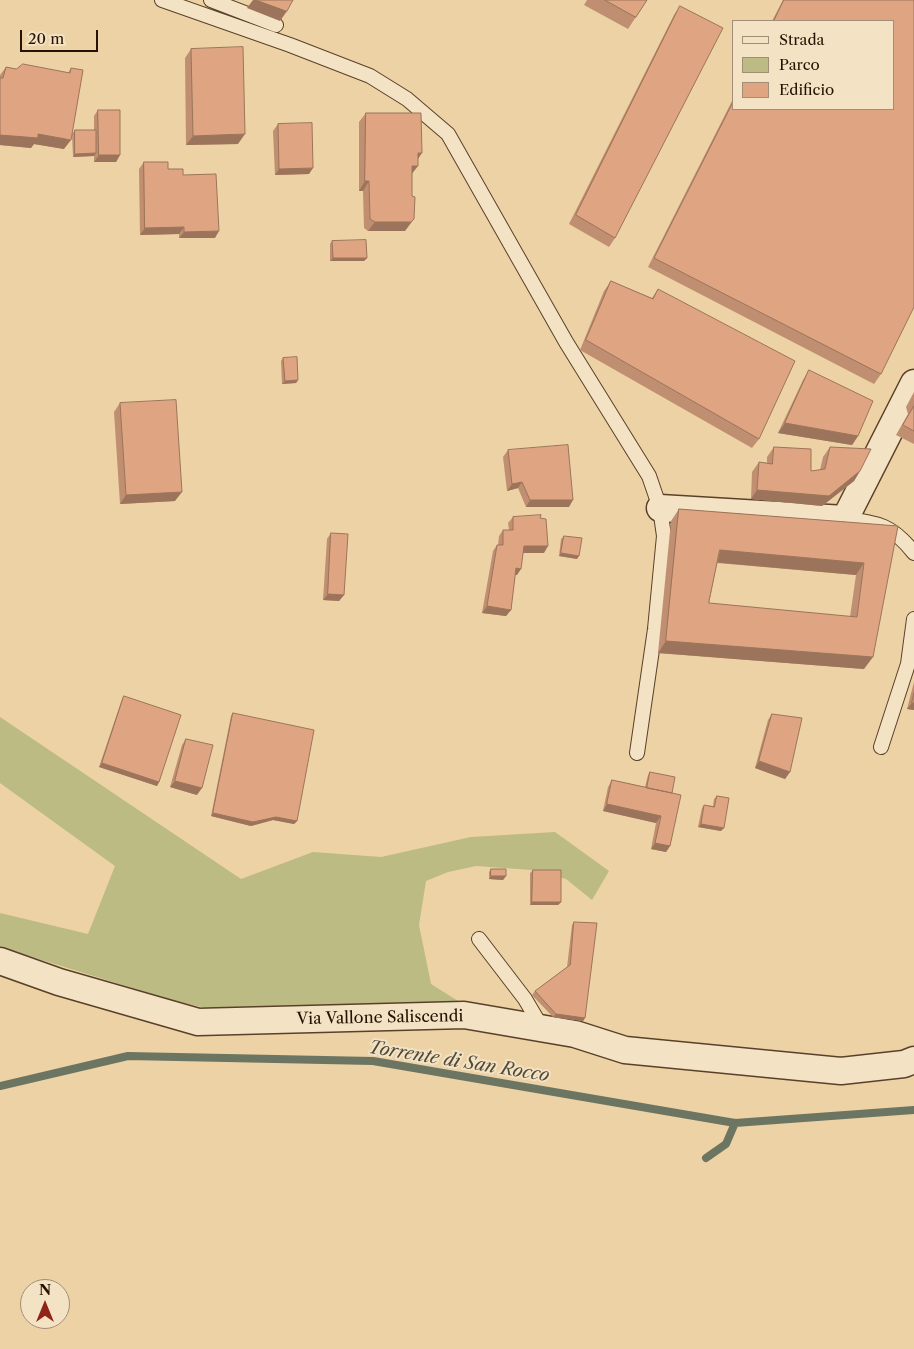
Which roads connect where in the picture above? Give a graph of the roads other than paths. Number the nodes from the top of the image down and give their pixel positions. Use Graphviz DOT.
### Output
graph roads {
  1 [pos="162,0"];
  2 [pos="211,0"];
  3 [pos="276,25"];
  4 [pos="914,383"];
  5 [pos="660,508"];
  6 [pos="845,519"];
  7 [pos="914,553"];
  8 [pos="914,619"];
  9 [pos="881,747"];
  10 [pos="637,753"];
  11 [pos="480,939"];
  12 [pos="0,961"];
  13 [pos="542,1028"];
  14 [pos="914,1060"];
  1 -- 5 [label="lane"];
  2 -- 3 [label="lane"];
  4 -- 6 [label="street"];
  5 -- 6 [label="street"];
  5 -- 10 [label="lane"];
  6 -- 7 [label="lane"];
  8 -- 9 [label="lane"];
  11 -- 13 [label="lane"];
  12 -- 13 [label="street, Via Vallone Saliscendi"];
  13 -- 14 [label="street, Via Vallone Saliscendi"];
}
